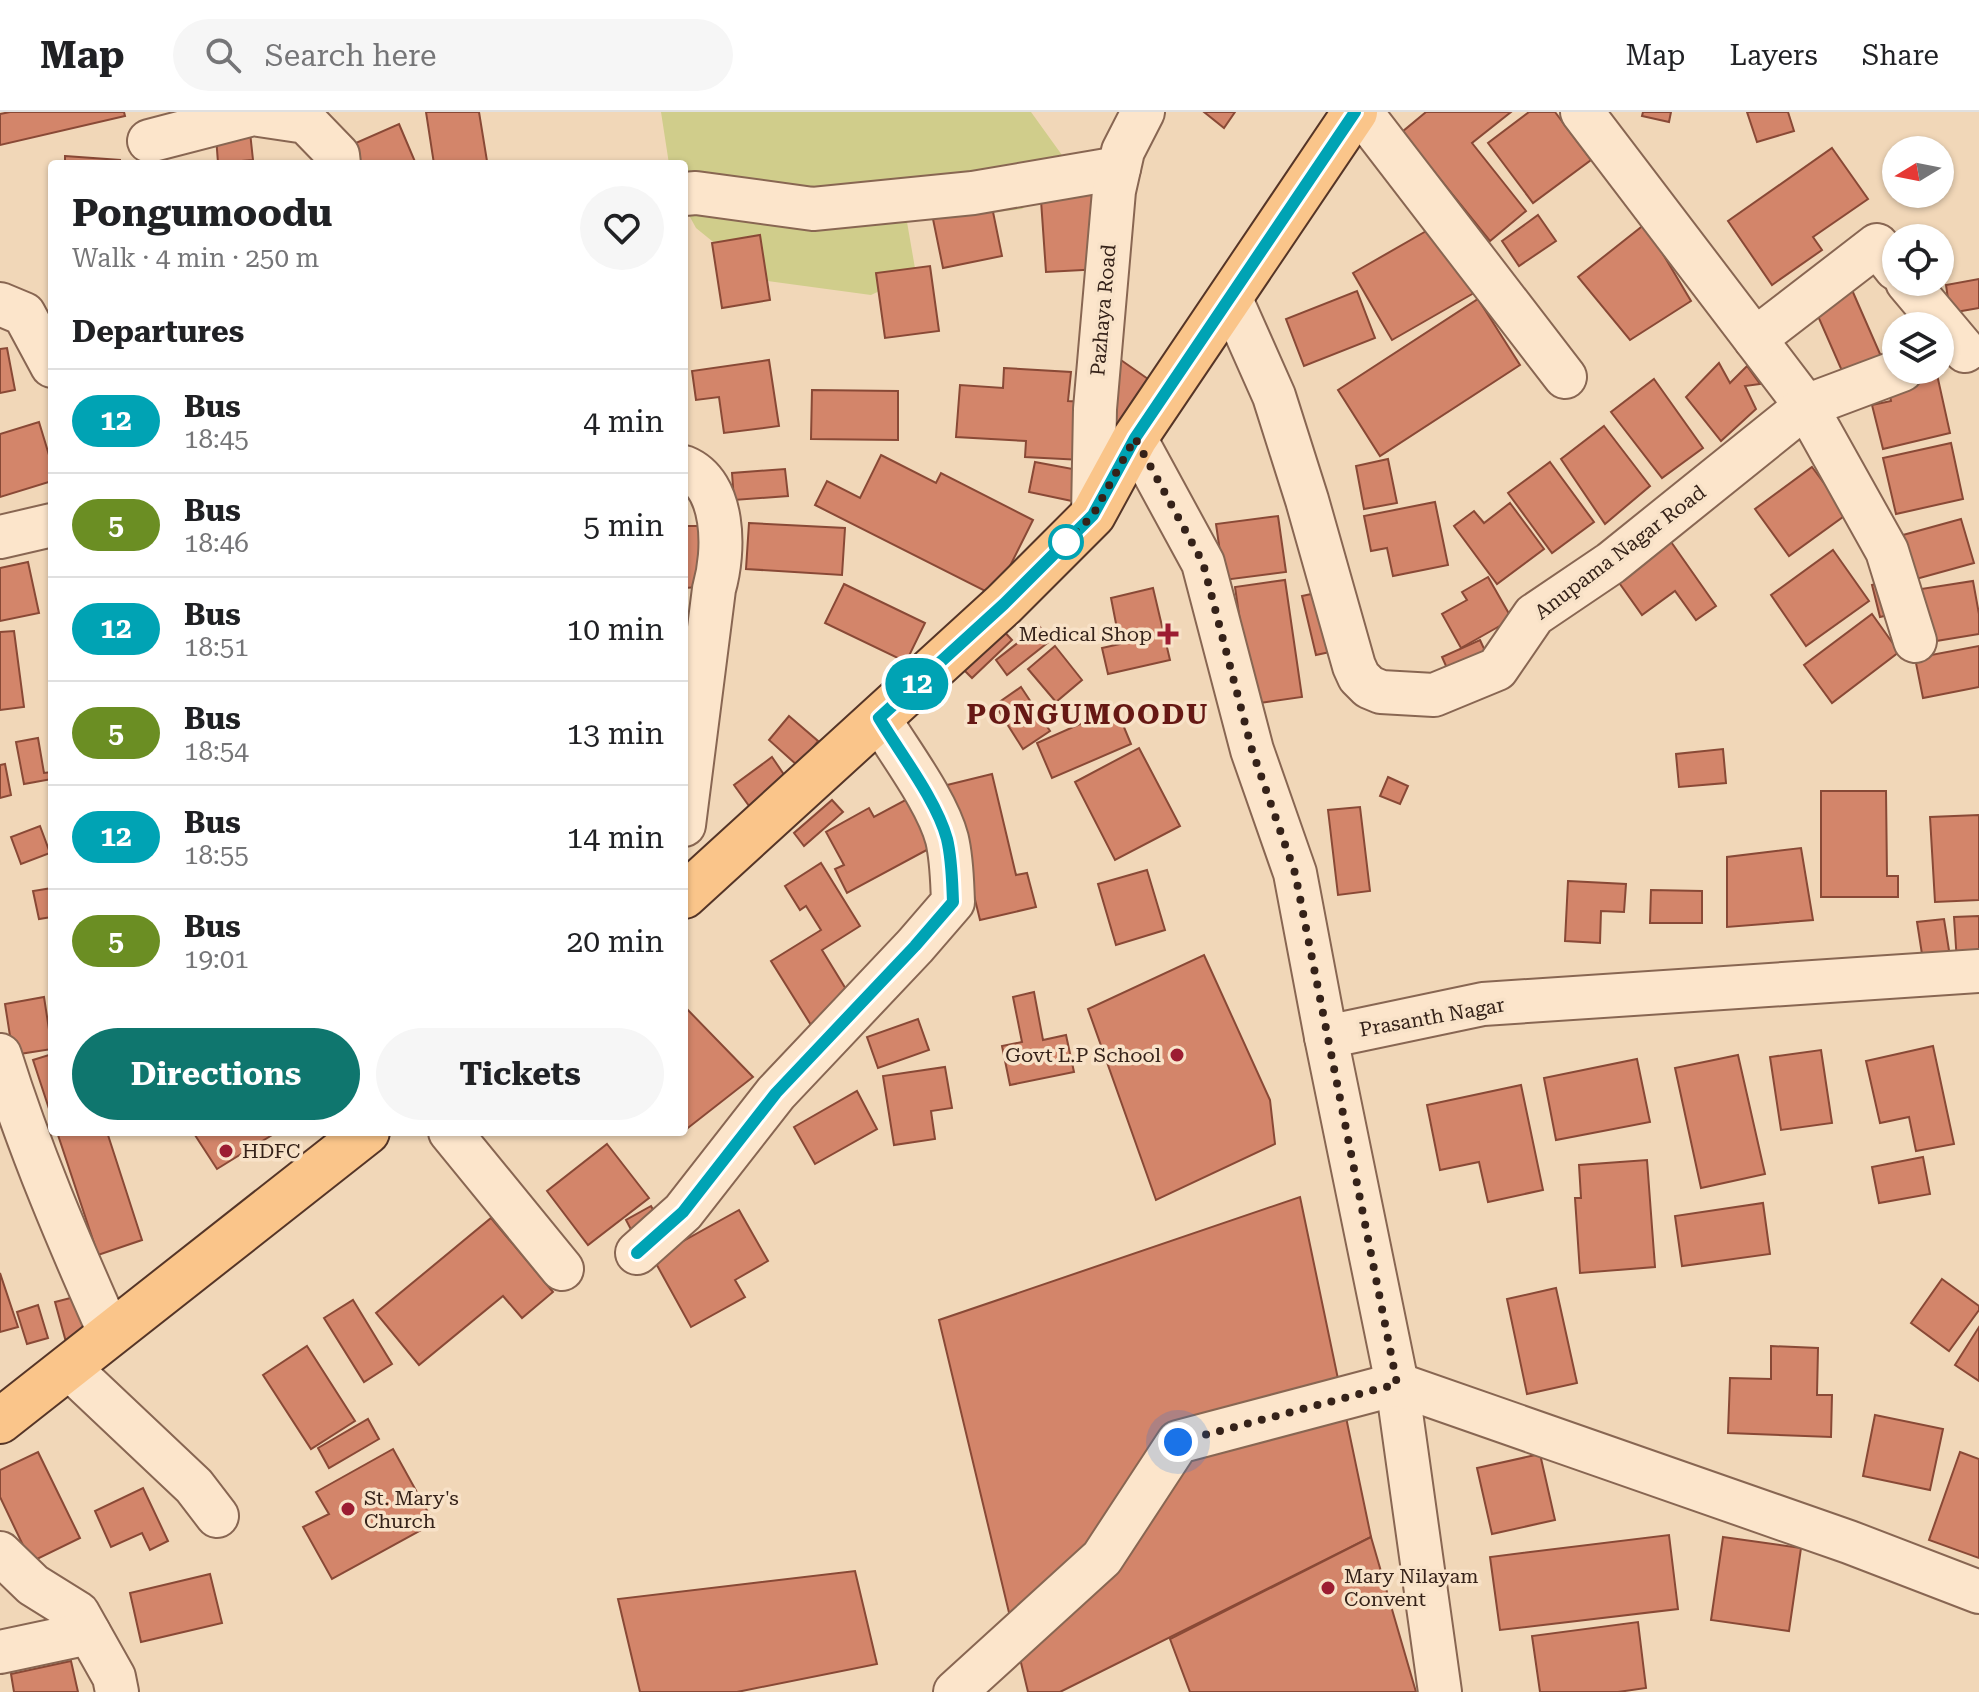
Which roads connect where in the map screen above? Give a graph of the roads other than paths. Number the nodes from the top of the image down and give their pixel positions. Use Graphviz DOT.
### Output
graph roads {
  1 [pos="1143,112"];
  2 [pos="1358,112"];
  3 [pos="1582,112"];
  4 [pos="149,141"];
  5 [pos="339,160"];
  6 [pos="1119,168"];
  7 [pos="688,194"];
  8 [pos="1882,251"];
  9 [pos="1918,296"];
  10 [pos="1230,297"];
  11 [pos="25,308"];
  12 [pos="1755,339"];
  13 [pos="1961,352"];
  14 [pos="48,357"];
  15 [pos="1565,377"];
  16 [pos="1882,378"];
  17 [pos="1806,406"];
  18 [pos="1135,438"];
  19 [pos="688,469"];
  20 [pos="1093,515"];
  21 [pos="48,526"];
  22 [pos="0,537"];
  23 [pos="699,589"];
  24 [pos="1915,641"];
  25 [pos="879,718"];
  26 [pos="688,762"];
  27 [pos="688,892"];
  28 [pos="1979,971"];
  29 [pos="1326,1037"];
  30 [pos="0,1055"];
  31 [pos="362,1136"];
  32 [pos="453,1136"];
  33 [pos="637,1253"];
  34 [pos="562,1269"];
  35 [pos="110,1334"];
  36 [pos="68,1367"];
  37 [pos="1397,1384"];
  38 [pos="0,1421"];
  39 [pos="217,1516"];
  40 [pos="0,1553"];
  41 [pos="1979,1592"];
  42 [pos="89,1633"];
  43 [pos="0,1652"];
  44 [pos="117,1692"];
  45 [pos="955,1692"];
  46 [pos="1440,1692"];
  1 -- 6 [label="street, Pazhaya Road"];
  2 -- 10 [label="main road"];
  2 -- 15 [label="street"];
  3 -- 12 [label="street"];
  4 -- 5 [label="street"];
  6 -- 7 [label="street"];
  6 -- 20 [label="street, Pazhaya Road"];
  8 -- 12 [label="street"];
  9 -- 13 [label="street"];
  10 -- 17 [label="street, Anupama Nagar Road"];
  10 -- 18 [label="main road"];
  11 -- 14 [label="street"];
  12 -- 17 [label="street"];
  16 -- 17 [label="street, Anupama Nagar Road"];
  17 -- 24 [label="street"];
  18 -- 20 [label="main road"];
  18 -- 29 [label="street"];
  19 -- 23 [label="street"];
  20 -- 25 [label="main road"];
  21 -- 22 [label="street"];
  23 -- 26 [label="street"];
  25 -- 27 [label="main road"];
  25 -- 33 [label="street"];
  28 -- 29 [label="street, Prasanth Nagar"];
  29 -- 37 [label="street"];
  30 -- 35 [label="street"];
  31 -- 35 [label="main road"];
  32 -- 34 [label="street"];
  35 -- 36 [label="main road"];
  36 -- 38 [label="main road"];
  36 -- 39 [label="street"];
  37 -- 41 [label="street"];
  37 -- 45 [label="street"];
  37 -- 46 [label="street"];
  40 -- 42 [label="street"];
  42 -- 43 [label="street"];
  42 -- 44 [label="street"];
}
